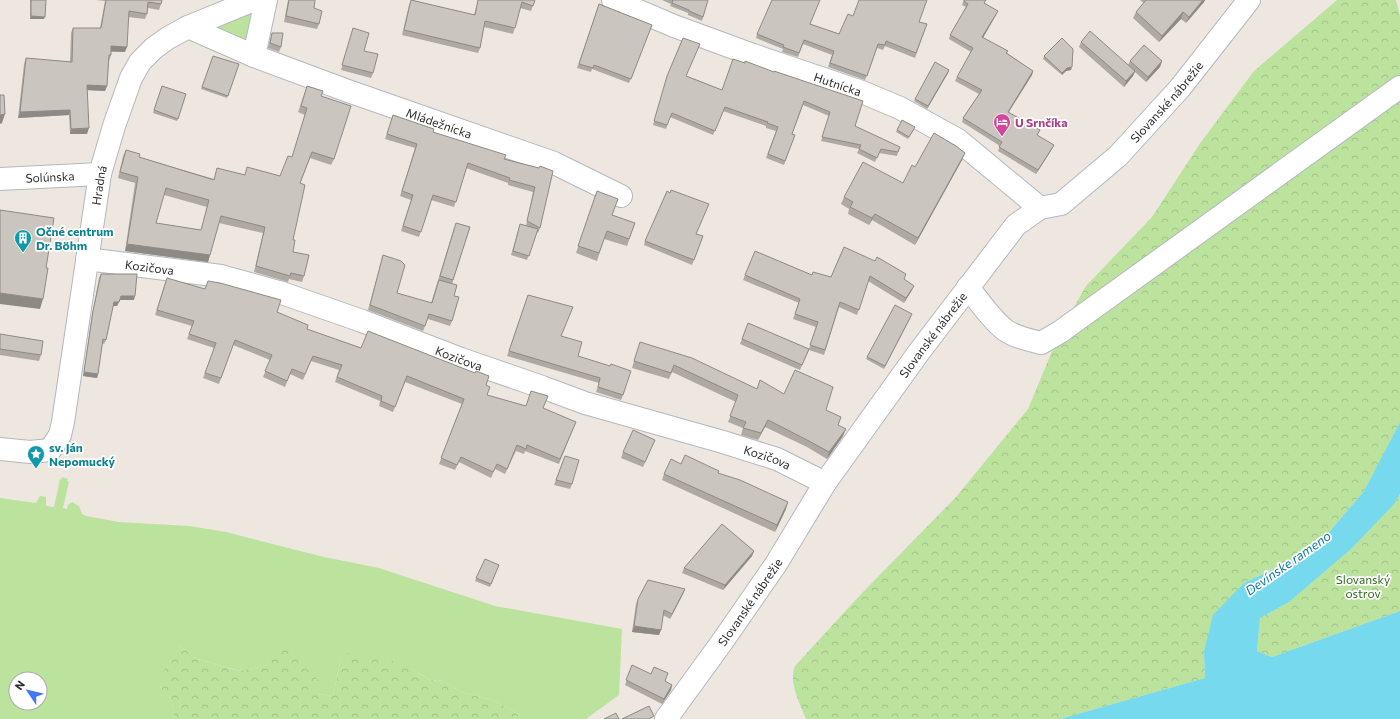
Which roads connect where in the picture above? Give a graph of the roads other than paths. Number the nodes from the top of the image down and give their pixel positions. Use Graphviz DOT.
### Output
graph roads {
  1 [pos="254,0"];
  2 [pos="266,0"];
  3 [pos="613,0"];
  4 [pos="1250,0"];
  5 [pos="188,27"];
  6 [pos="254,56"];
  7 [pos="1400,87"];
  8 [pos="100,174"];
  9 [pos="0,179"];
  10 [pos="621,196"];
  11 [pos="1040,208"];
  12 [pos="87,259"];
  13 [pos="968,286"];
  14 [pos="0,449"];
  15 [pos="825,483"];
  16 [pos="666,719"];
  1 -- 5 [label="street, Hradná"];
  2 -- 6 [label="street"];
  3 -- 11 [label="street, Hutnícka"];
  4 -- 11 [label="street, Slovanské nábrežie"];
  5 -- 6 [label="street, Mládežnícka"];
  5 -- 8 [label="street, Hradná"];
  6 -- 10 [label="street, Mládežnícka"];
  7 -- 13 [label="street"];
  8 -- 9 [label="street, Solúnska"];
  8 -- 12 [label="street, Hradná"];
  11 -- 13 [label="street, Slovanské nábrežie"];
  12 -- 14 [label="street, Hradná"];
  12 -- 15 [label="street, Kozičova"];
  13 -- 15 [label="street, Slovanské nábrežie"];
  15 -- 16 [label="street, Slovanské nábrežie"];
}
